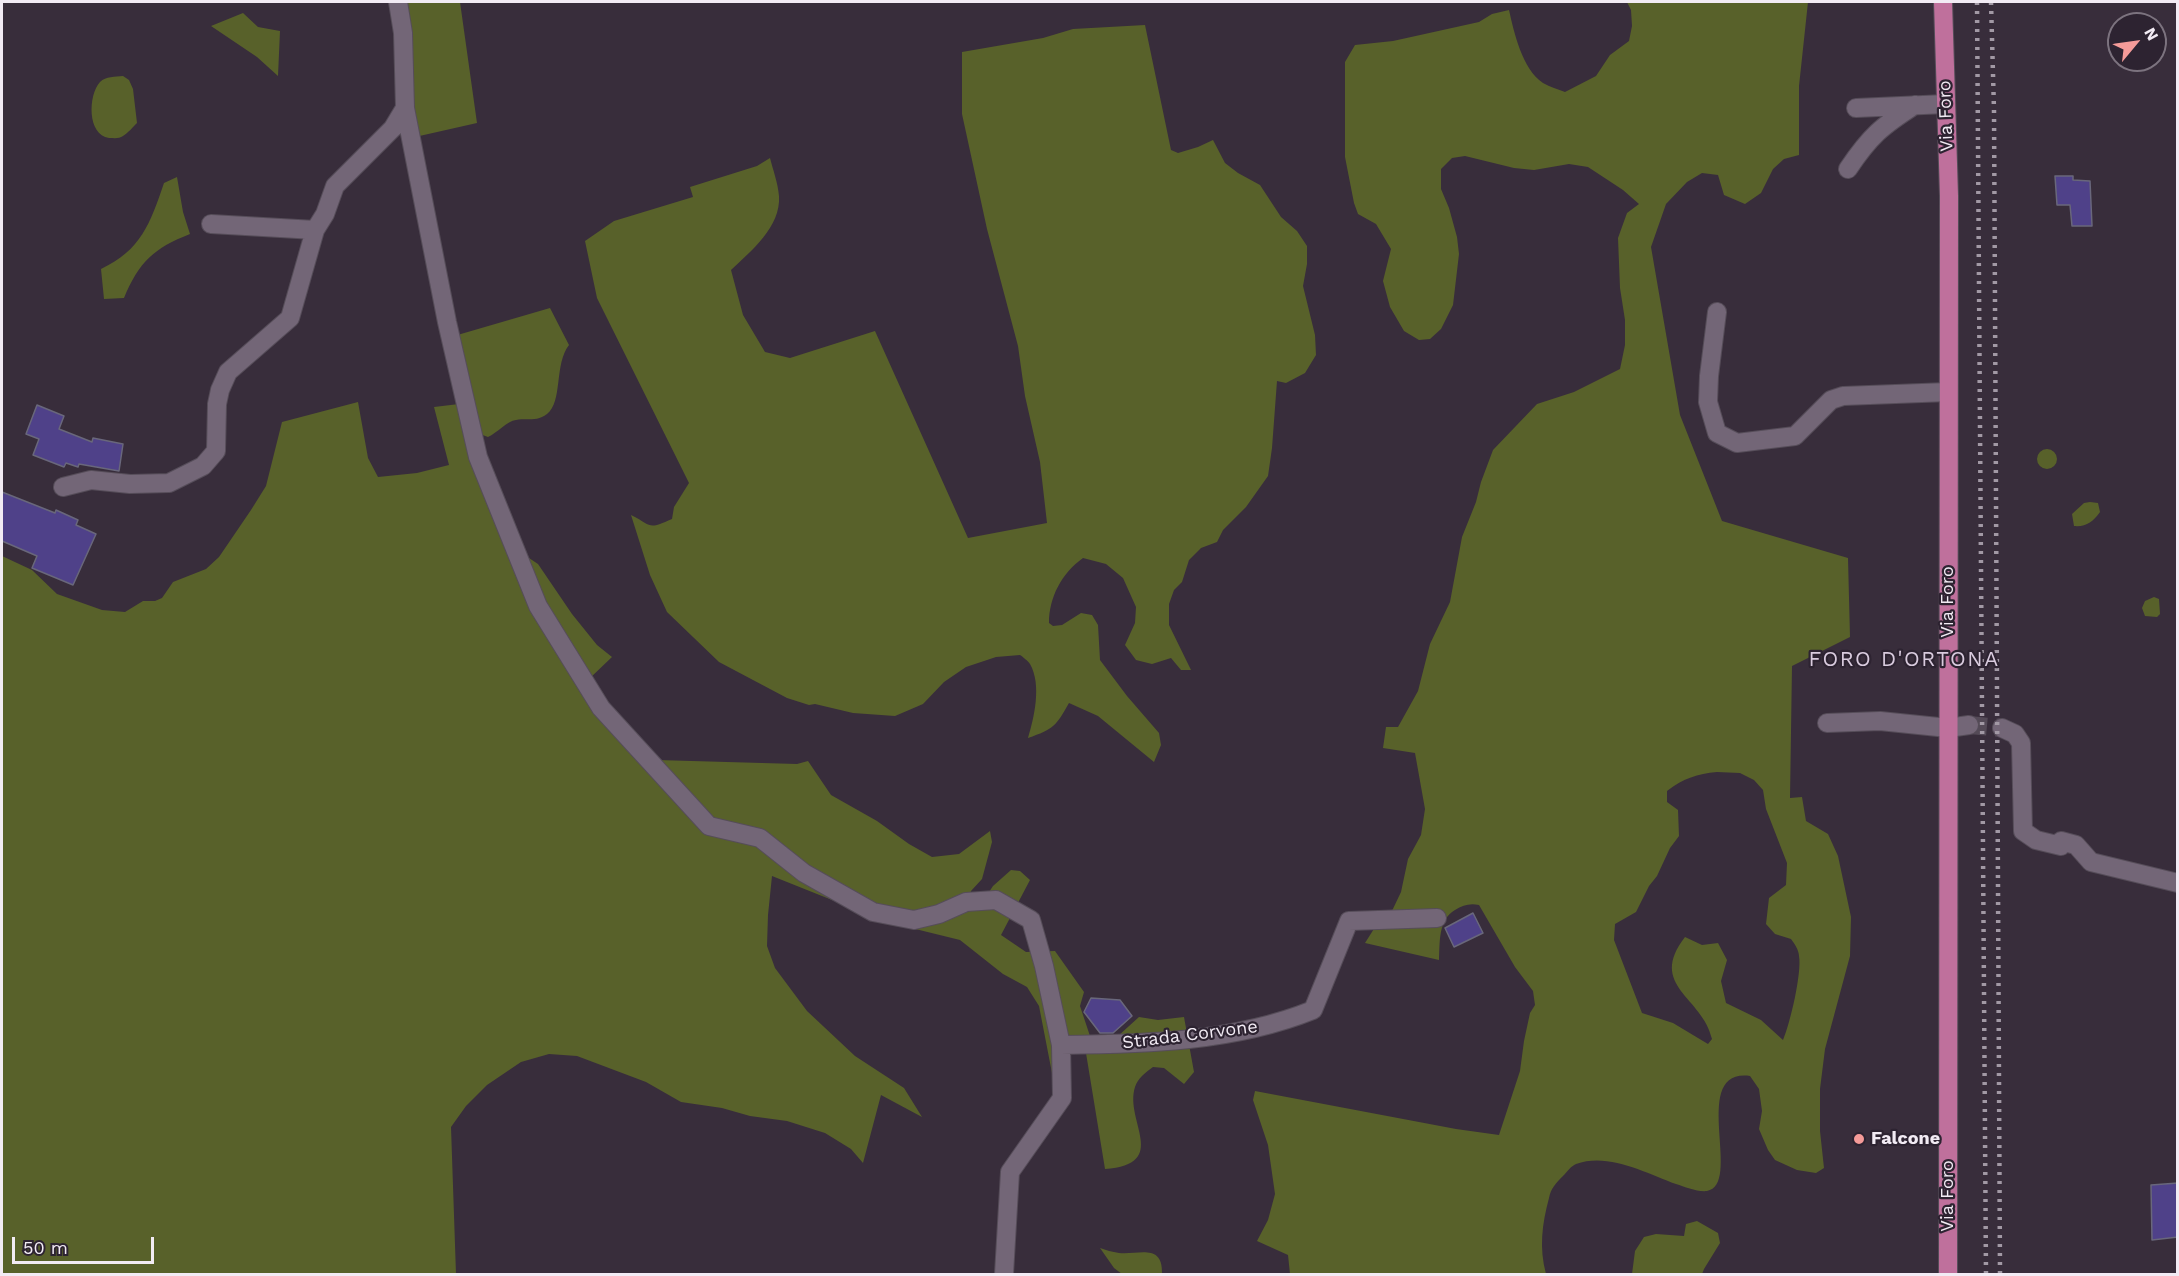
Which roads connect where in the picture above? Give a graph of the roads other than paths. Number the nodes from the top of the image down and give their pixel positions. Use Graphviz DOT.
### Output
graph roads {
  1 [pos="398,2"];
  2 [pos="1943,2"];
  3 [pos="1946,104"];
  4 [pos="1915,105"];
  5 [pos="405,108"];
  6 [pos="1856,108"];
  7 [pos="1848,169"];
  8 [pos="211,224"];
  9 [pos="315,230"];
  10 [pos="1717,312"];
  11 [pos="1948,392"];
  12 [pos="63,487"];
  13 [pos="1827,723"];
  14 [pos="1969,725"];
  15 [pos="1948,728"];
  16 [pos="2002,728"];
  17 [pos="2178,883"];
  18 [pos="1437,918"];
  19 [pos="1061,1044"];
  20 [pos="1004,1275"];
  21 [pos="1948,1275"];
  1 -- 5 [label="street"];
  2 -- 3 [label="main road, Via Foro"];
  3 -- 4 [label="street"];
  3 -- 11 [label="main road, Via Foro"];
  4 -- 6 [label="street"];
  4 -- 7 [label="street"];
  5 -- 9 [label="street"];
  5 -- 19 [label="street"];
  8 -- 9 [label="street"];
  9 -- 12 [label="street"];
  10 -- 11 [label="street"];
  11 -- 15 [label="main road, Via Foro"];
  13 -- 15 [label="street"];
  14 -- 15 [label="street"];
  15 -- 21 [label="main road, Via Foro"];
  16 -- 17 [label="street"];
  18 -- 19 [label="street, Strada Corvone"];
  19 -- 20 [label="street"];
}
